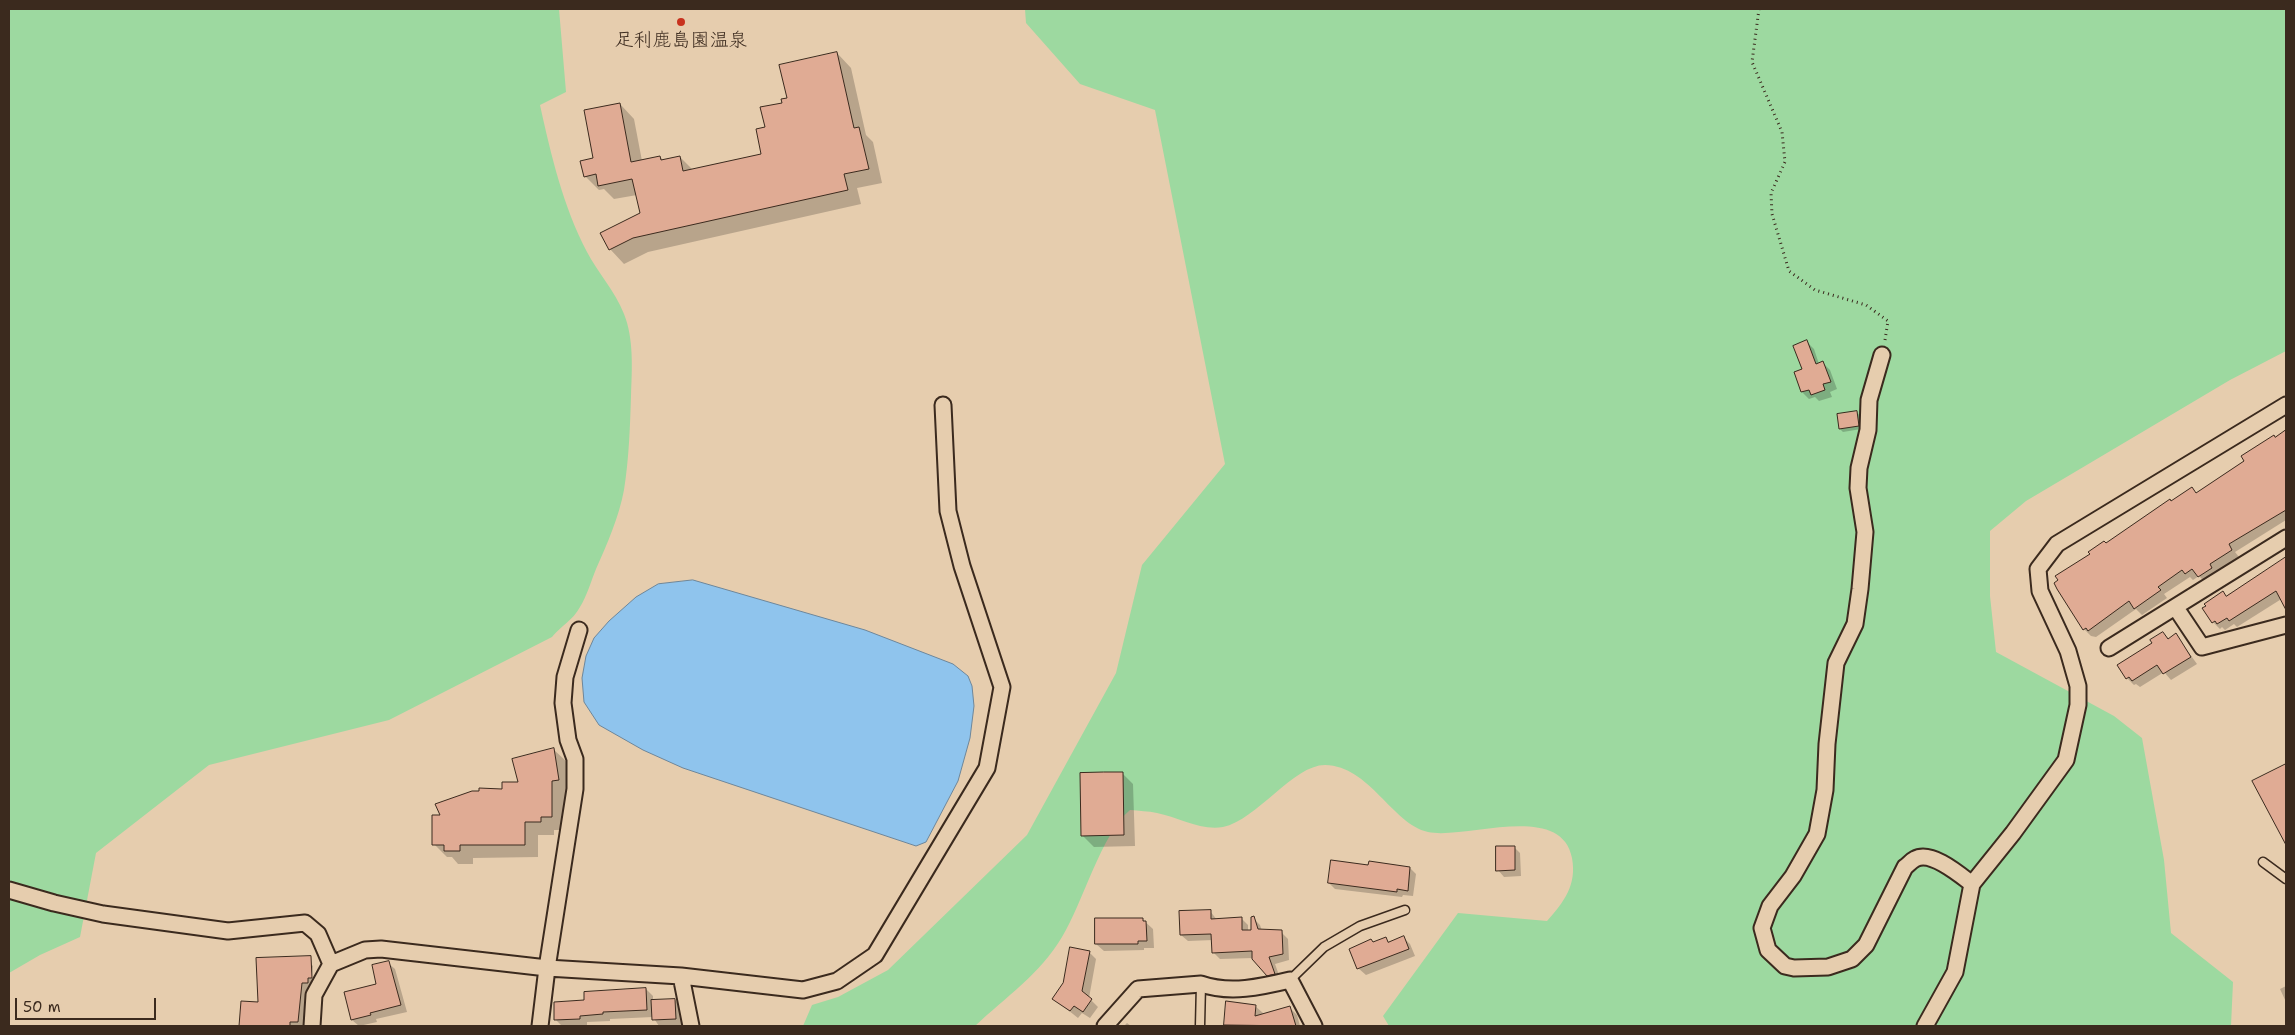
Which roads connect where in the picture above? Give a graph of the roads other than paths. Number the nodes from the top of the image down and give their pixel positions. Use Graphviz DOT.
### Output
graph roads {
  1 [pos="1882,355"];
  2 [pos="943,405"];
  3 [pos="2286,405"];
  4 [pos="2286,538"];
  5 [pos="2176,608"];
  6 [pos="2286,625"];
  7 [pos="579,630"];
  8 [pos="2109,648"];
  9 [pos="2263,862"];
  10 [pos="2286,879"];
  11 [pos="1972,884"];
  12 [pos="9,890"];
  13 [pos="1405,910"];
  14 [pos="331,964"];
  15 [pos="546,968"];
  16 [pos="682,976"];
  17 [pos="1290,980"];
  18 [pos="1200,984"];
  19 [pos="312,1026"];
  20 [pos="540,1026"];
  21 [pos="691,1026"];
  22 [pos="1105,1026"];
  23 [pos="1200,1026"];
  24 [pos="1314,1026"];
  25 [pos="1925,1026"];
  1 -- 11 [label="street"];
  2 -- 16 [label="street"];
  3 -- 11 [label="street"];
  4 -- 5 [label="street"];
  5 -- 6 [label="street"];
  5 -- 8 [label="street"];
  7 -- 15 [label="street"];
  9 -- 10 [label="lane"];
  11 -- 25 [label="street"];
  12 -- 14 [label="street"];
  13 -- 17 [label="lane"];
  14 -- 15 [label="street"];
  14 -- 19 [label="street"];
  15 -- 16 [label="street"];
  15 -- 20 [label="street"];
  16 -- 21 [label="street"];
  17 -- 18 [label="street"];
  17 -- 24 [label="street"];
  18 -- 22 [label="street"];
  18 -- 23 [label="lane"];
}
